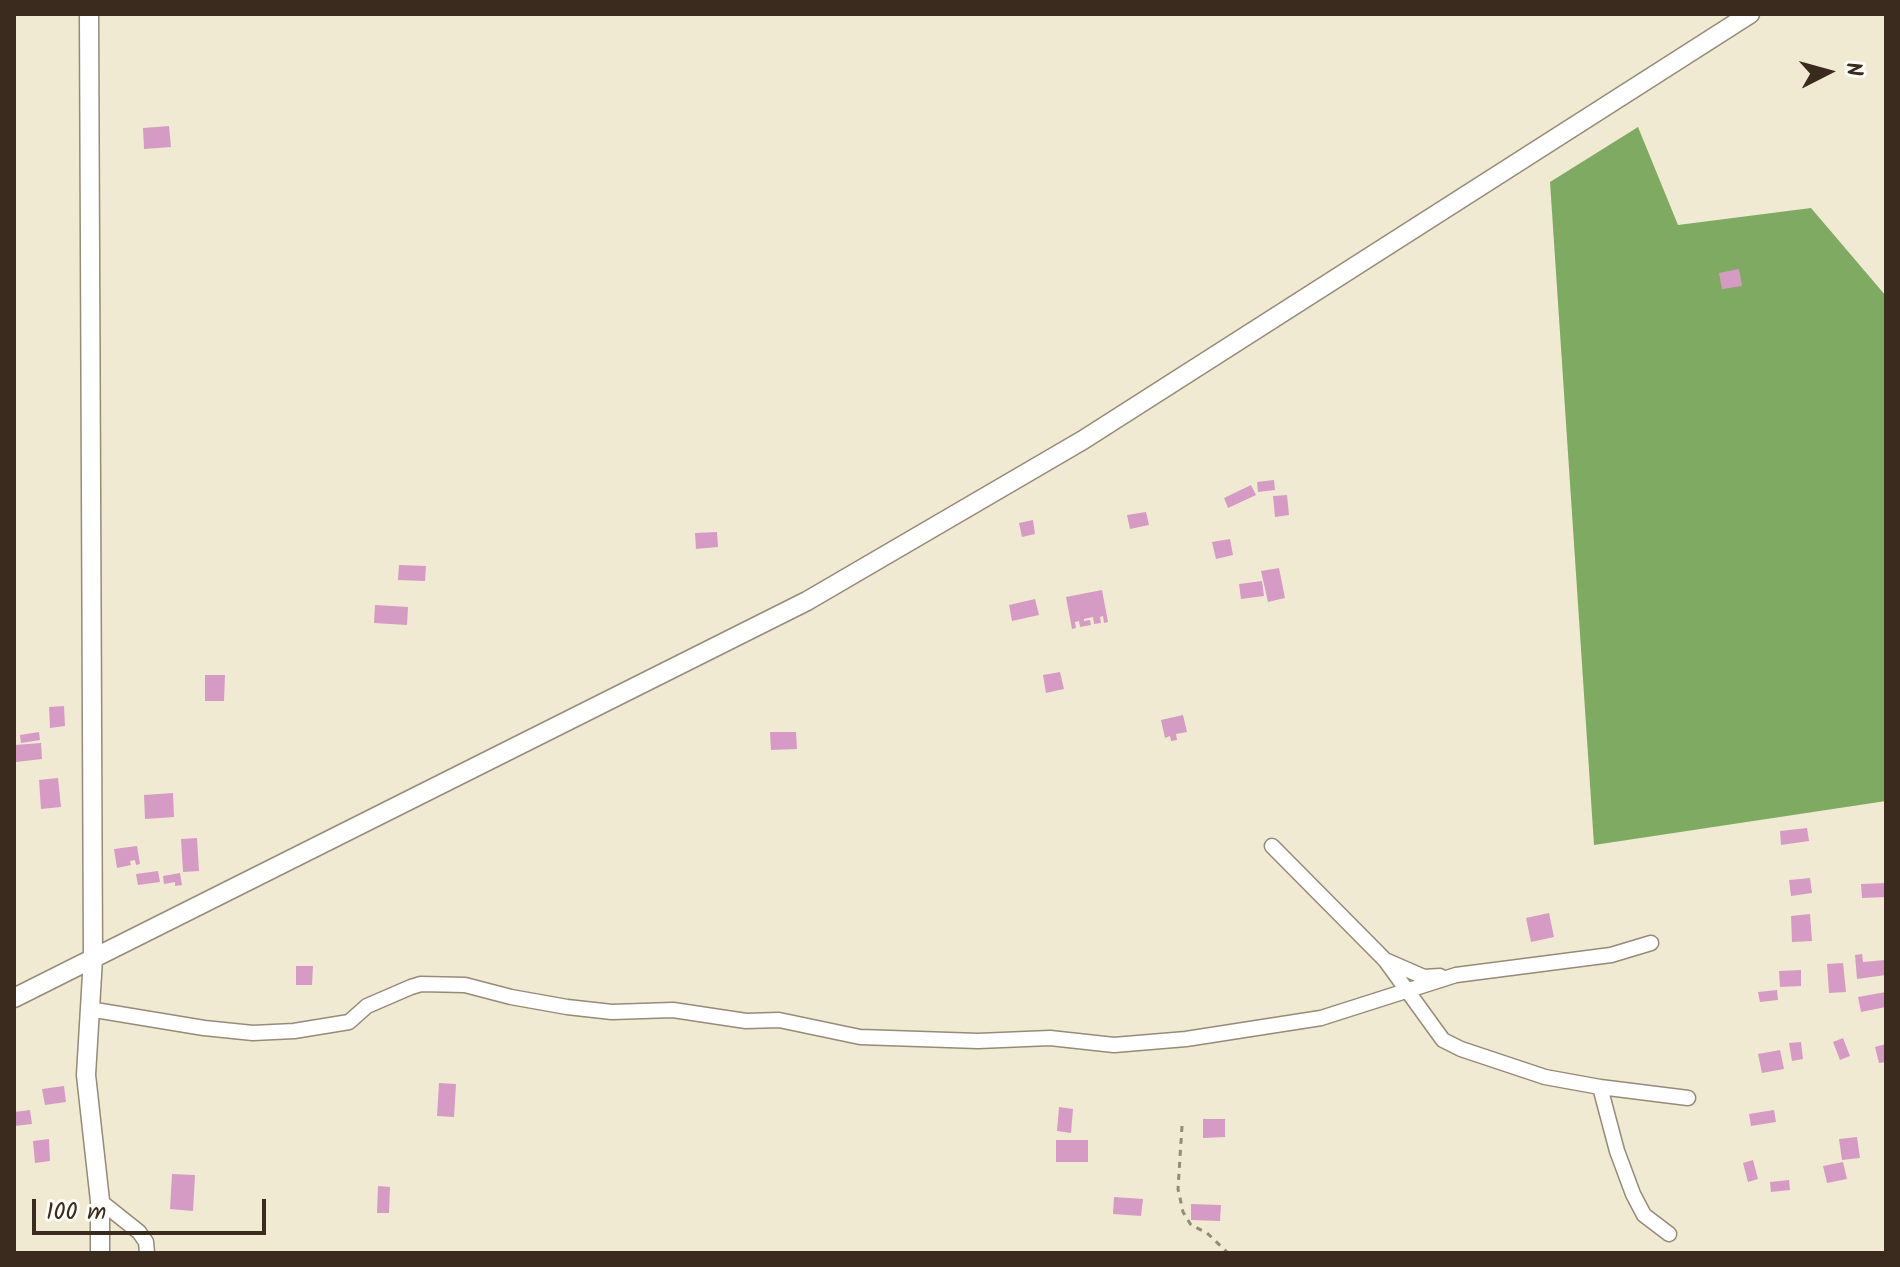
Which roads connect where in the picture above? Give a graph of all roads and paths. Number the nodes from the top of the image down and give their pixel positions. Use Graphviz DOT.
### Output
graph roads {
  1 [pos="89,14"];
  2 [pos="1750,14"];
  3 [pos="1272,846"];
  4 [pos="1651,943"];
  5 [pos="93,958"];
  6 [pos="1385,960"];
  7 [pos="1456,975"];
  8 [pos="1408,991"];
  9 [pos="14,998"];
  10 [pos="89,1009"];
  11 [pos="1600,1087"];
  12 [pos="1688,1098"];
  13 [pos="1182,1126"];
  14 [pos="100,1201"];
  15 [pos="1669,1234"];
  16 [pos="100,1253"];
  17 [pos="147,1253"];
  18 [pos="1228,1253"];
  1 -- 5 [label="street"];
  2 -- 5 [label="street"];
  3 -- 6 [label="street"];
  4 -- 7 [label="street"];
  5 -- 9 [label="street"];
  5 -- 10 [label="street"];
  6 -- 7 [label="street"];
  6 -- 8 [label="street"];
  7 -- 8 [label="street"];
  8 -- 10 [label="street"];
  8 -- 11 [label="street"];
  10 -- 14 [label="street"];
  11 -- 12 [label="street"];
  11 -- 15 [label="street"];
  13 -- 18 [label="path"];
  14 -- 16 [label="street"];
  14 -- 17 [label="street"];
}
